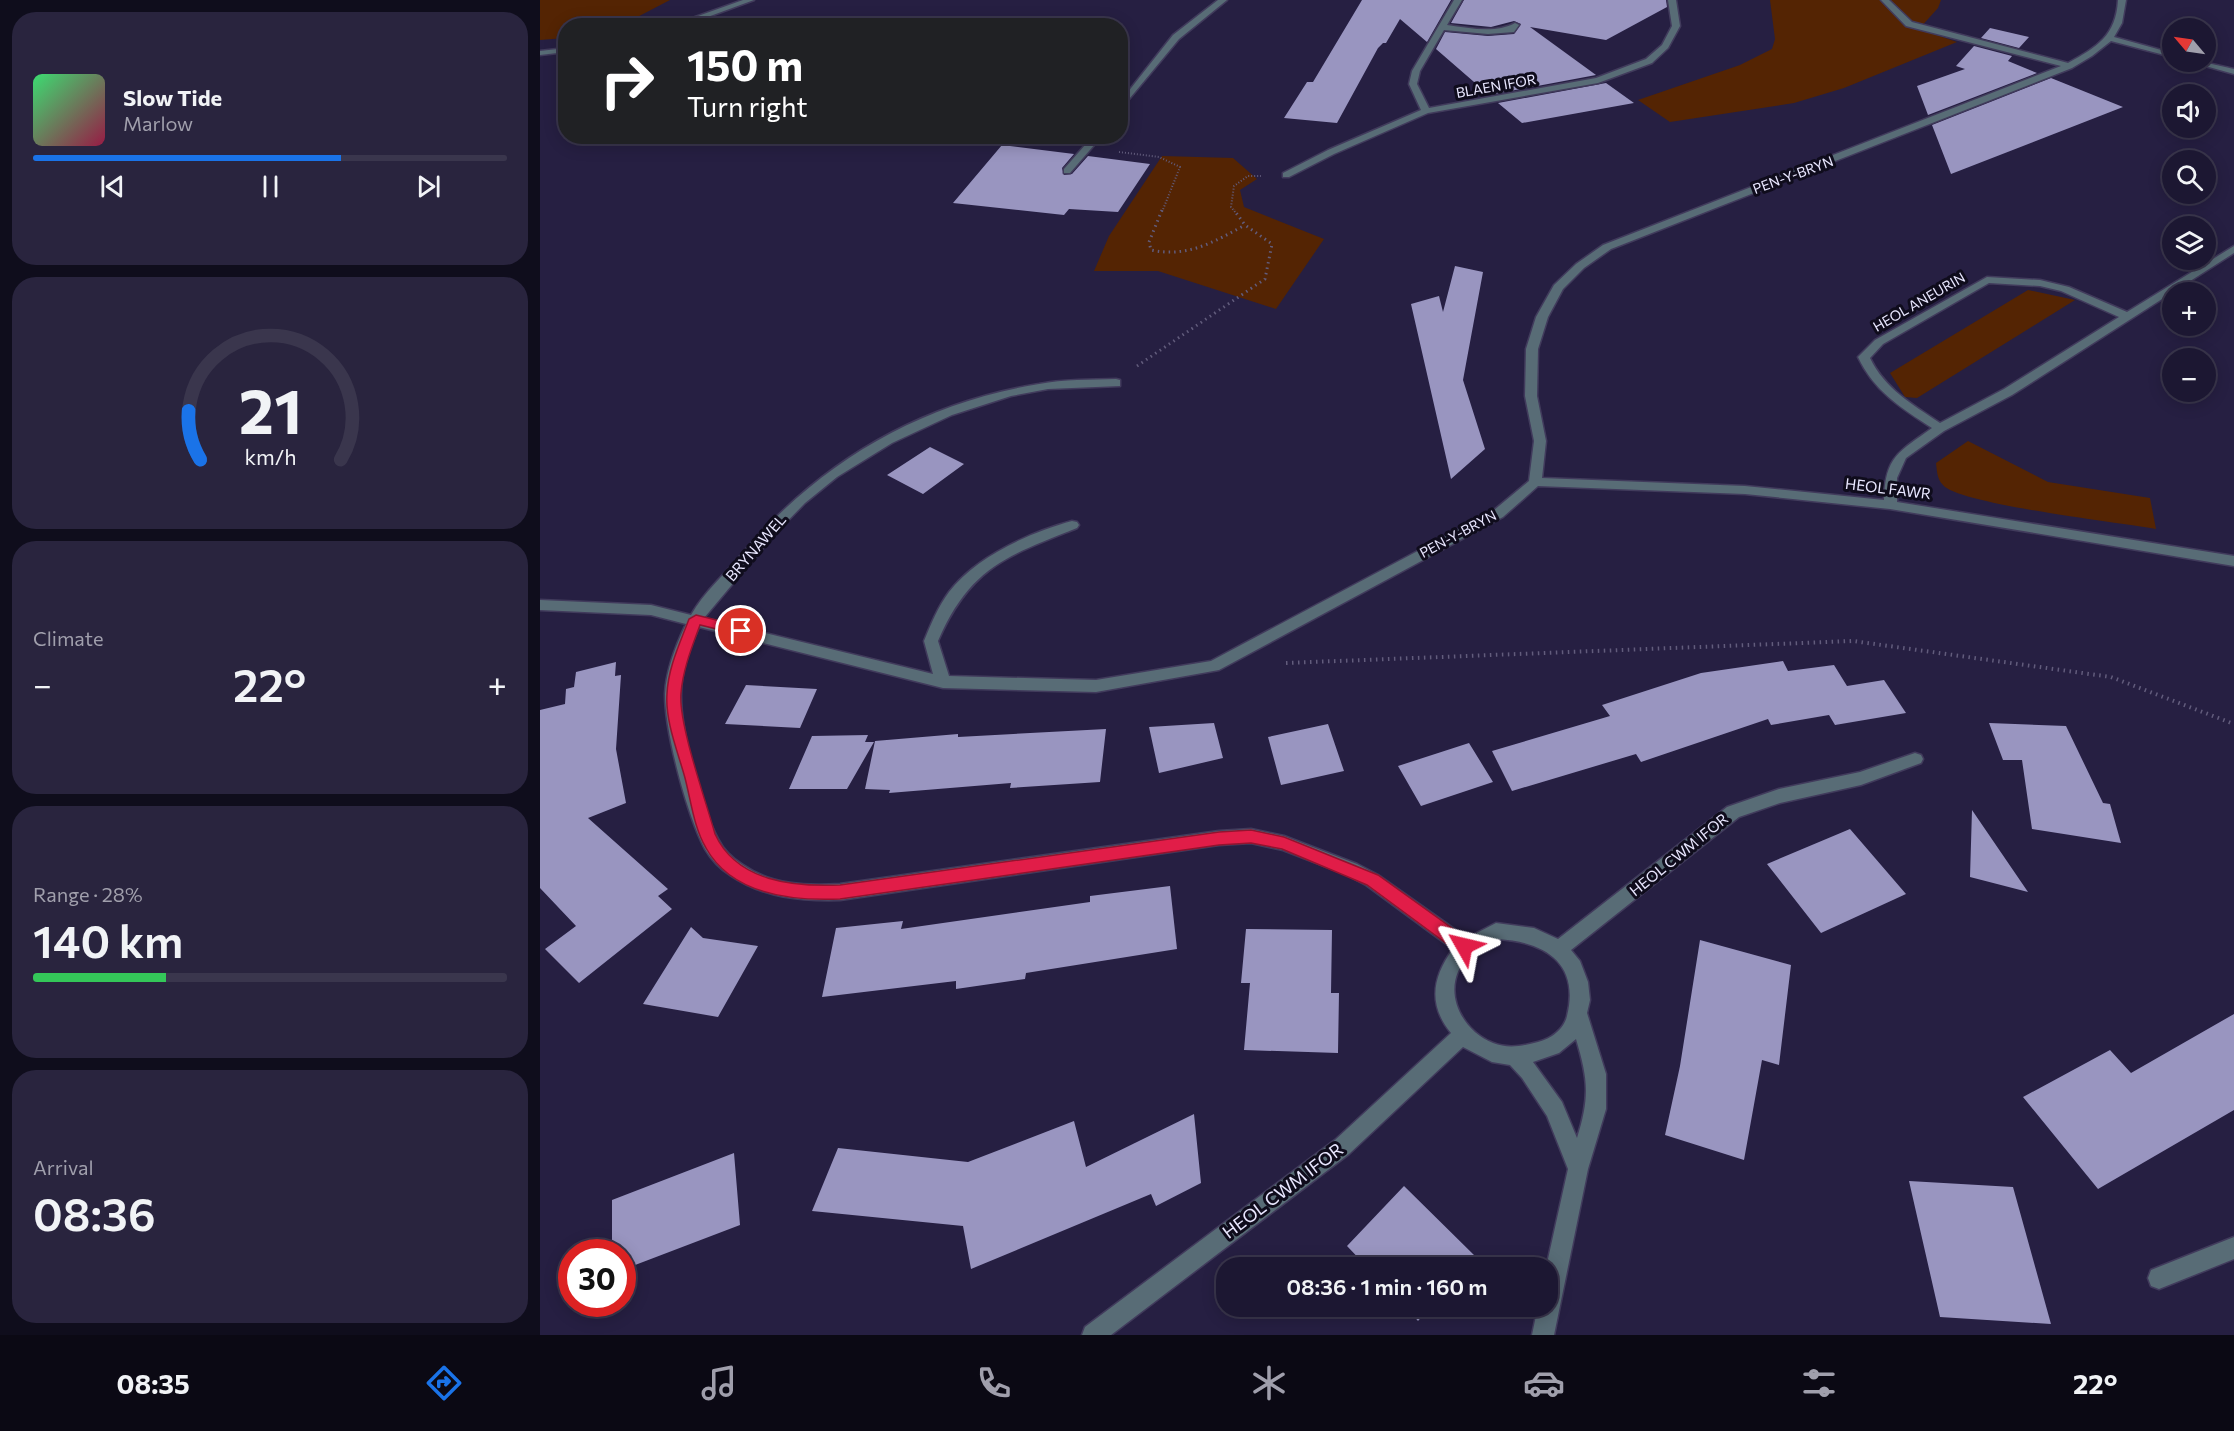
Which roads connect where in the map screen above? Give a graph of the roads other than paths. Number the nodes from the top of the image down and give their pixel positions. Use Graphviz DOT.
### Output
graph roads {
  1 [pos="750,0"];
  2 [pos="1223,0"];
  3 [pos="1458,0"];
  4 [pos="1672,0"];
  5 [pos="1885,0"];
  6 [pos="2122,0"];
  7 [pos="697,18"];
  8 [pos="1515,25"];
  9 [pos="1442,27"];
  10 [pos="2111,39"];
  11 [pos="558,51"];
  12 [pos="2162,52"];
  13 [pos="540,53"];
  14 [pos="2068,66"];
  15 [pos="2216,67"];
  16 [pos="2234,72"];
  17 [pos="1128,98"];
  18 [pos="1426,111"];
  19 [pos="1092,144"];
  20 [pos="1067,171"];
  21 [pos="1286,176"];
  22 [pos="2234,249"];
  23 [pos="2129,317"];
  24 [pos="1116,383"];
  25 [pos="1940,428"];
  26 [pos="1535,482"];
  27 [pos="1890,505"];
  28 [pos="1072,525"];
  29 [pos="2234,561"];
  30 [pos="540,605"];
  31 [pos="696,619"];
  32 [pos="943,682"];
  33 [pos="1915,759"];
  34 [pos="1464,946"];
  35 [pos="1559,949"];
  36 [pos="1578,1014"];
  37 [pos="1463,1034"];
  38 [pos="1516,1057"];
  39 [pos="1578,1169"];
  40 [pos="2234,1248"];
  41 [pos="2159,1278"];
  42 [pos="1093,1335"];
  43 [pos="1543,1335"];
  1 -- 7 [label="street"];
  2 -- 17 [label="street"];
  3 -- 9 [label="street"];
  4 -- 18 [label="street, BLAEN IFOR"];
  5 -- 14 [label="street"];
  6 -- 10 [label="street"];
  8 -- 9 [label="street"];
  9 -- 18 [label="street"];
  10 -- 12 [label="street"];
  10 -- 14 [label="street, PEN-Y-BRYN"];
  11 -- 13 [label="street"];
  14 -- 26 [label="street, PEN-Y-BRYN"];
  15 -- 16 [label="street"];
  18 -- 21 [label="street, BLAEN IFOR"];
  19 -- 20 [label="street"];
  22 -- 23 [label="street"];
  23 -- 25 [label="street"];
  23 -- 25 [label="street, HEOL ANEURIN"];
  24 -- 31 [label="street, BRYNAWEL"];
  25 -- 27 [label="street"];
  26 -- 27 [label="street, HEOL FAWR"];
  26 -- 32 [label="street, PEN-Y-BRYN"];
  27 -- 29 [label="street, HEOL FAWR"];
  28 -- 32 [label="street"];
  30 -- 31 [label="street, PEN-Y-BRYN"];
  31 -- 32 [label="street, PEN-Y-BRYN"];
  31 -- 34 [label="street, BRYNAWEL"];
  33 -- 35 [label="street, HEOL CWM IFOR"];
  34 -- 35 [label="street"];
  34 -- 37 [label="street"];
  35 -- 36 [label="street"];
  36 -- 38 [label="street"];
  36 -- 39 [label="street"];
  37 -- 38 [label="street"];
  37 -- 42 [label="street, HEOL CWM IFOR"];
  38 -- 39 [label="street"];
  39 -- 43 [label="street"];
  40 -- 41 [label="street"];
}
